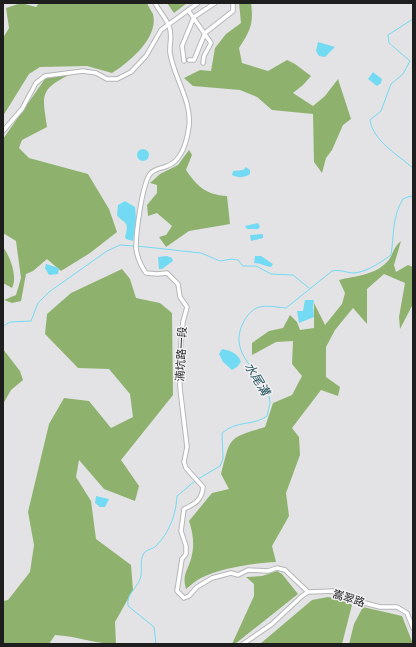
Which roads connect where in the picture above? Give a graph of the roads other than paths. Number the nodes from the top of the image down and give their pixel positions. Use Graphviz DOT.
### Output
graph roads {
  1 [pos="155,3"];
  2 [pos="198,3"];
  3 [pos="215,3"];
  4 [pos="233,3"];
  5 [pos="188,10"];
  6 [pos="194,17"];
  7 [pos="168,24"];
  8 [pos="205,33"];
  9 [pos="189,60"];
  10 [pos="184,61"];
  11 [pos="203,63"];
  12 [pos="3,131"];
  13 [pos="308,592"];
  14 [pos="413,628"];
  15 [pos="243,644"];
  1 -- 7 [label="street, 湳坑路一段"];
  2 -- 5 [label="street"];
  3 -- 6 [label="street"];
  4 -- 8 [label="street"];
  5 -- 6 [label="street"];
  5 -- 7 [label="street"];
  6 -- 8 [label="street"];
  6 -- 10 [label="street"];
  7 -- 12 [label="street"];
  7 -- 13 [label="street, 湳坑路一段"];
  8 -- 9 [label="street"];
  8 -- 11 [label="street"];
  13 -- 14 [label="street, 嵩翠路"];
  13 -- 15 [label="street"];
}
